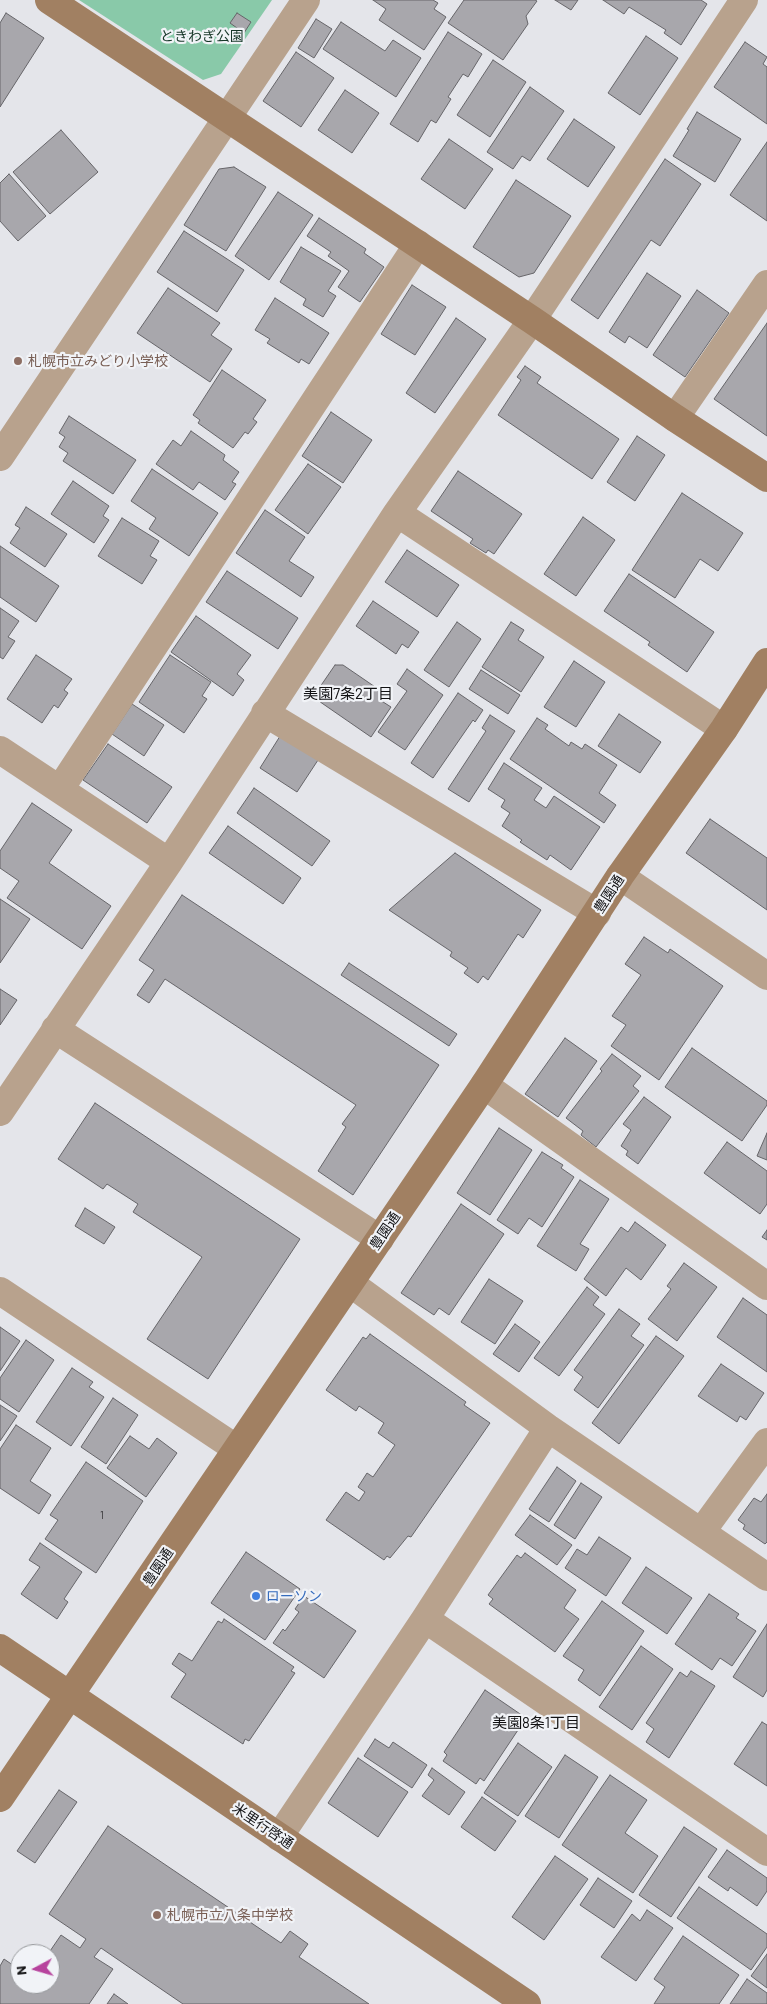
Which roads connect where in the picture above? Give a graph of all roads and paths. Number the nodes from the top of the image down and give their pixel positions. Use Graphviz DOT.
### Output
graph roads {
  1 [pos="49,0"];
  2 [pos="306,0"];
  3 [pos="744,0"];
  4 [pos="228,118"];
  5 [pos="418,244"];
  6 [pos="767,284"];
  7 [pos="532,320"];
  8 [pos="675,418"];
  9 [pos="0,457"];
  10 [pos="767,478"];
  11 [pos="397,513"];
  12 [pos="767,662"];
  13 [pos="265,713"];
  14 [pos="724,728"];
  15 [pos="0,750"];
  16 [pos="60,789"];
  17 [pos="169,862"];
  18 [pos="620,876"];
  19 [pos="597,913"];
  20 [pos="767,976"];
  21 [pos="55,1029"];
  22 [pos="484,1085"];
  23 [pos="0,1112"];
  24 [pos="380,1239"];
  25 [pos="350,1283"];
  26 [pos="767,1286"];
  27 [pos="0,1291"];
  28 [pos="548,1428"];
  29 [pos="767,1442"];
  30 [pos="237,1449"];
  31 [pos="702,1531"];
  32 [pos="767,1577"];
  33 [pos="425,1618"];
  34 [pos="0,1648"];
  35 [pos="69,1694"];
  36 [pos="0,1798"];
  37 [pos="279,1837"];
  38 [pos="767,1852"];
  39 [pos="527,2004"];
  1 -- 4 [label="street"];
  2 -- 4 [label="street"];
  3 -- 7 [label="street"];
  4 -- 5 [label="street"];
  4 -- 9 [label="street"];
  5 -- 7 [label="street"];
  5 -- 16 [label="street"];
  6 -- 8 [label="street"];
  7 -- 8 [label="street"];
  7 -- 11 [label="street"];
  8 -- 10 [label="street"];
  11 -- 13 [label="street"];
  11 -- 14 [label="street"];
  12 -- 14 [label="street, 豊園通"];
  13 -- 17 [label="street"];
  13 -- 19 [label="street"];
  14 -- 18 [label="street, 豊園通"];
  15 -- 16 [label="street"];
  16 -- 17 [label="street"];
  17 -- 21 [label="street"];
  18 -- 19 [label="street, 豊園通"];
  18 -- 20 [label="street"];
  19 -- 22 [label="street, 豊園通"];
  21 -- 23 [label="street"];
  21 -- 24 [label="street"];
  22 -- 24 [label="street, 豊園通"];
  22 -- 26 [label="street"];
  24 -- 25 [label="street, 豊園通"];
  25 -- 28 [label="street"];
  25 -- 30 [label="street, 豊園通"];
  27 -- 30 [label="street"];
  28 -- 31 [label="street"];
  28 -- 33 [label="street"];
  29 -- 31 [label="street"];
  30 -- 35 [label="street, 豊園通"];
  31 -- 32 [label="street"];
  33 -- 37 [label="street"];
  33 -- 38 [label="street"];
  34 -- 35 [label="street, 米里行啓通"];
  35 -- 36 [label="street, 豊園通"];
  35 -- 37 [label="street, 米里行啓通"];
  37 -- 39 [label="street, 米里行啓通"];
}
